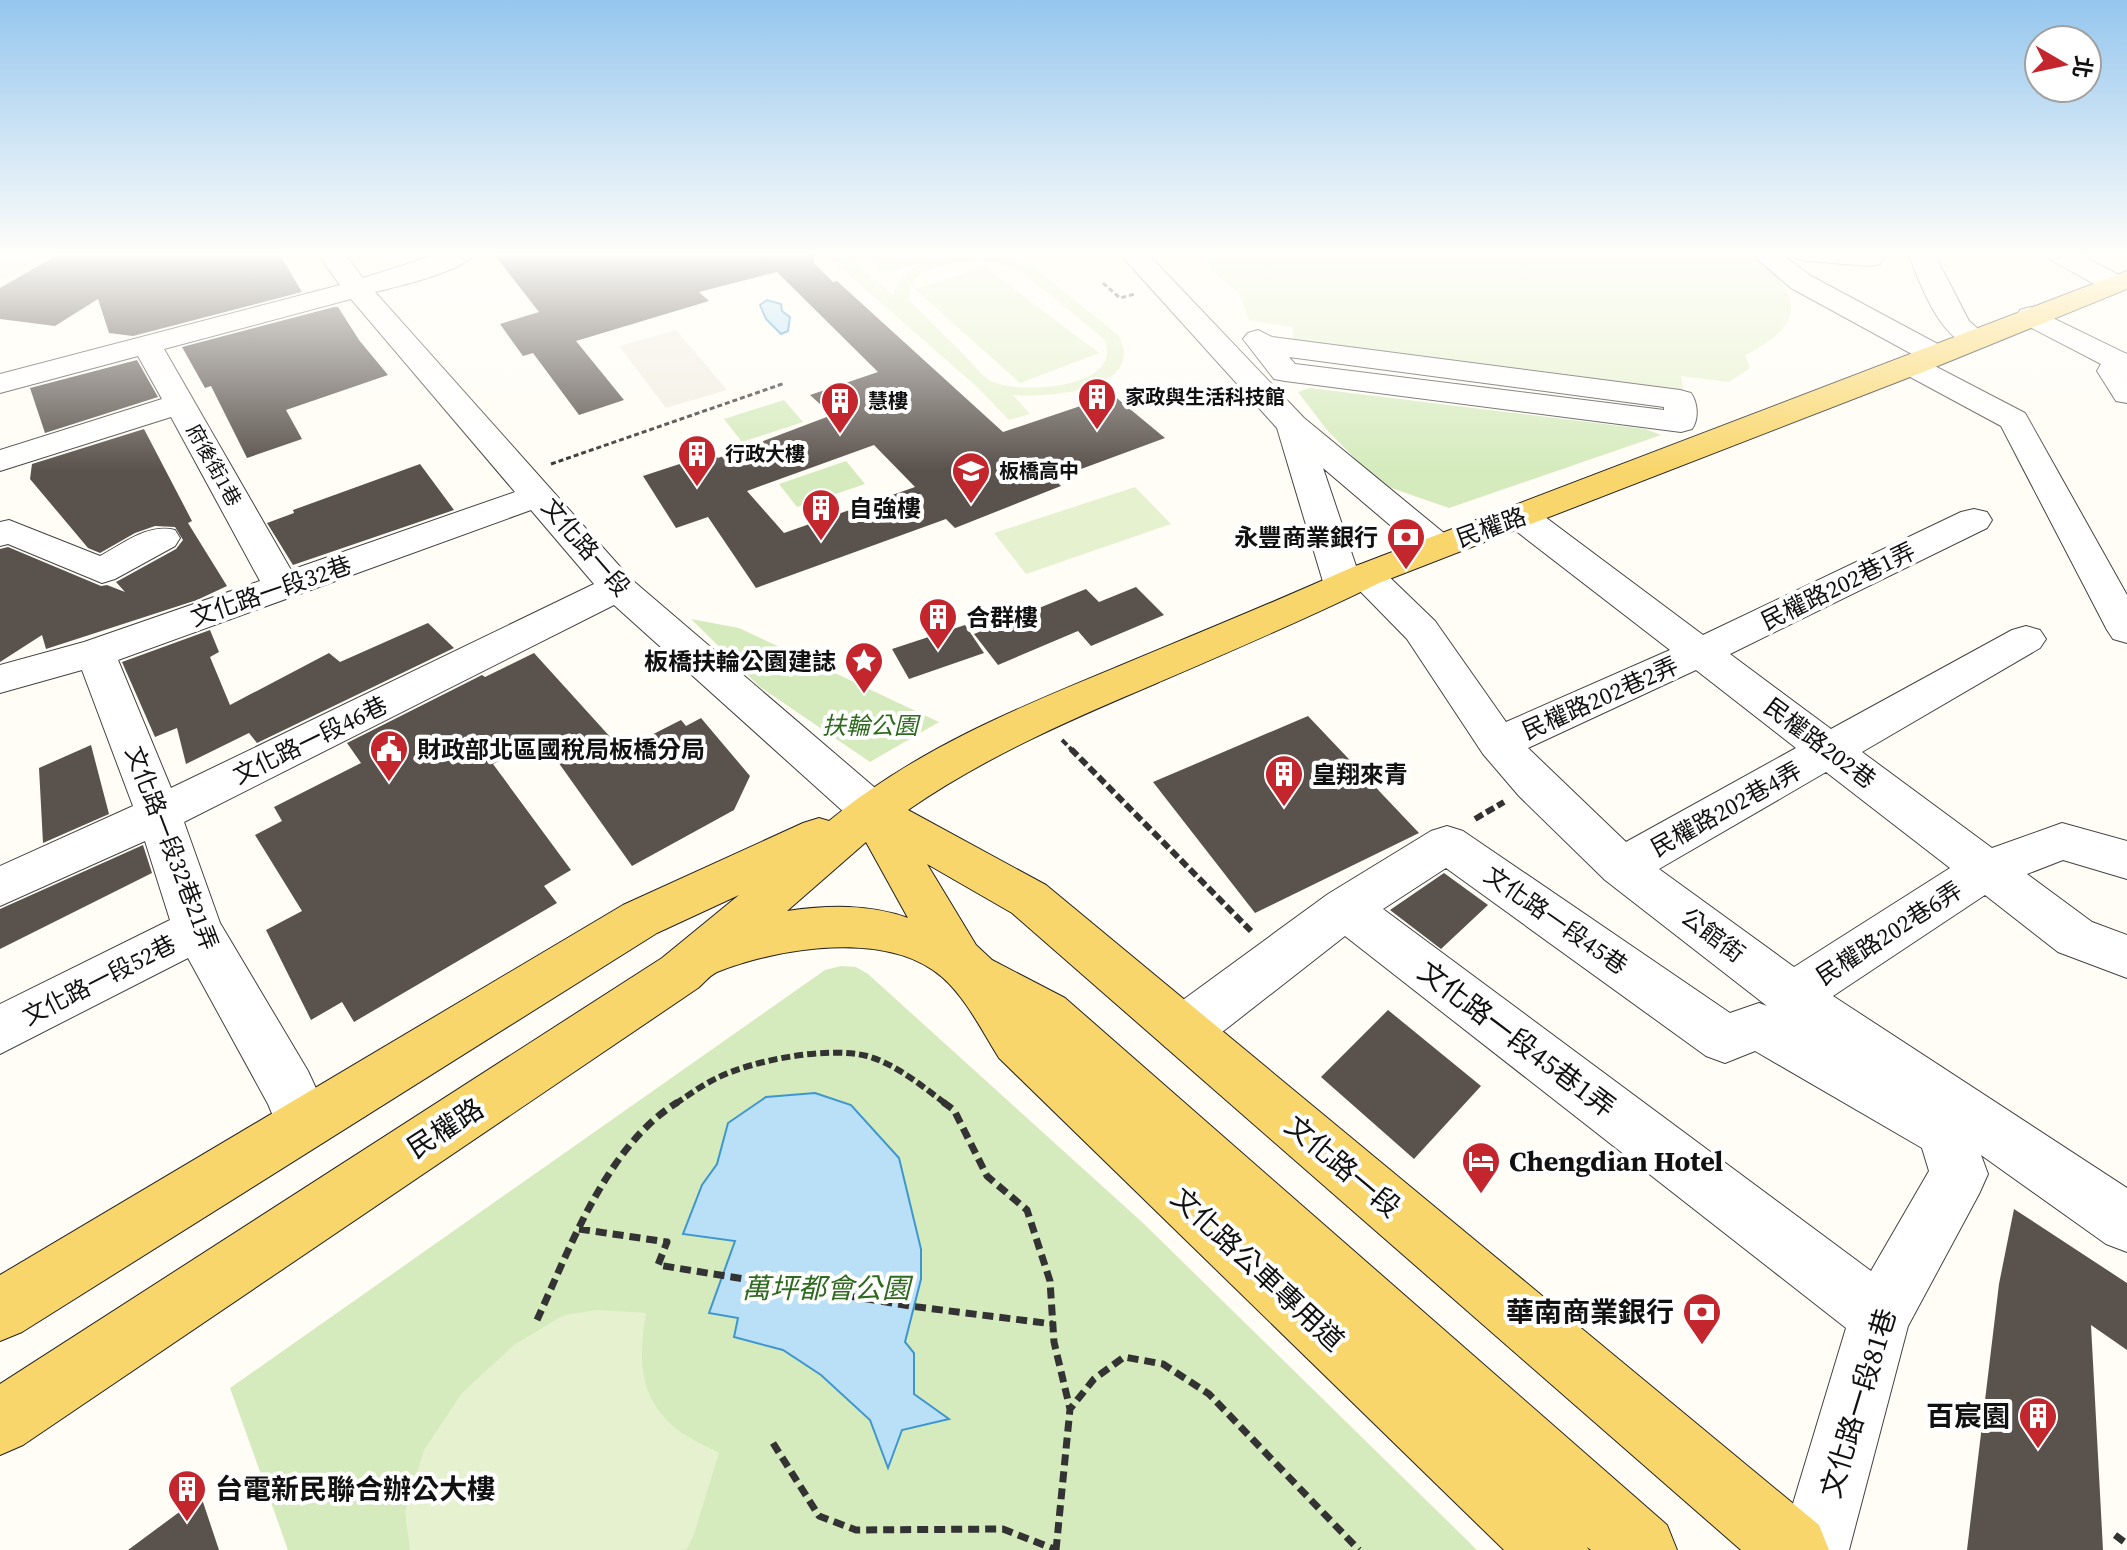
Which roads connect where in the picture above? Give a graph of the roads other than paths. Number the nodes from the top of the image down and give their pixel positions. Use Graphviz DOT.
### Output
graph roads {
  1 [pos="215,325"];
  2 [pos="393,325"];
  3 [pos="1199,325"];
  4 [pos="1869,325"];
  5 [pos="1957,325"];
  6 [pos="2009,325"];
  7 [pos="2045,325"];
  8 [pos="1976,340"];
  9 [pos="146,343"];
  10 [pos="1225,353"];
  11 [pos="1924,360"];
  12 [pos="2127,375"];
  13 [pos="0,384"];
  14 [pos="179,404"];
  15 [pos="1681,410"];
  16 [pos="1293,425"];
  17 [pos="0,461"];
  18 [pos="544,480"];
  19 [pos="1520,516"];
  20 [pos="1974,520"];
  21 [pos="0,535"];
  22 [pos="162,538"];
  23 [pos="1437,546"];
  24 [pos="1355,580"];
  25 [pos="282,587"];
  26 [pos="618,588"];
  27 [pos="2127,630"];
  28 [pos="2026,639"];
  29 [pos="1701,652"];
  30 [pos="95,653"];
  31 [pos="0,679"];
  32 [pos="1498,743"];
  33 [pos="1831,751"];
  34 [pos="872,811"];
  35 [pos="159,814"];
  36 [pos="2127,860"];
  37 [pos="1622,867"];
  38 [pos="1986,870"];
  39 [pos="0,887"];
  40 [pos="1345,908"];
  41 [pos="198,929"];
  42 [pos="2127,957"];
  43 [pos="966,968"];
  44 [pos="680,973"];
  45 [pos="1793,995"];
  46 [pos="0,1030"];
  47 [pos="1184,1030"];
  48 [pos="304,1123"];
  49 [pos="1945,1131"];
  50 [pos="2127,1223"];
  51 [pos="0,1310"];
  52 [pos="1880,1316"];
  53 [pos="0,1422"];
  54 [pos="1554,1550"];
  55 [pos="1642,1550"];
  56 [pos="1794,1550"];
  57 [pos="1814,1550"];
  1 -- 9 [label="street"];
  2 -- 18 [label="street, 文化路一段"];
  3 -- 10 [label="street"];
  4 -- 11 [label="street"];
  5 -- 8 [label="street"];
  6 -- 8 [label="main road, 民權路"];
  7 -- 12 [label="street"];
  8 -- 11 [label="main road, 民權路"];
  9 -- 13 [label="street"];
  9 -- 14 [label="street, 府後街1巷"];
  10 -- 15 [label="street"];
  10 -- 16 [label="street"];
  11 -- 19 [label="main road, 民權路"];
  11 -- 27 [label="street"];
  14 -- 17 [label="street"];
  14 -- 25 [label="street, 府後街1巷"];
  16 -- 23 [label="street"];
  16 -- 24 [label="street"];
  18 -- 25 [label="street, 文化路一段32巷"];
  18 -- 26 [label="street, 文化路一段"];
  19 -- 23 [label="main road, 民權路"];
  19 -- 29 [label="street, 民權路202巷"];
  20 -- 29 [label="street, 民權路202巷1弄"];
  21 -- 22 [label="street"];
  23 -- 24 [label="main road, 民權路"];
  24 -- 32 [label="street, 公館街"];
  24 -- 34 [label="main road, 民權路"];
  25 -- 30 [label="street, 文化路一段32巷"];
  26 -- 34 [label="street, 文化路一段"];
  26 -- 35 [label="street, 文化路一段46巷"];
  28 -- 33 [label="street, 民權路202巷4弄"];
  29 -- 32 [label="street, 民權路202巷2弄"];
  29 -- 33 [label="street, 民權路202巷"];
  30 -- 31 [label="street, 文化路一段32巷"];
  30 -- 35 [label="street, 文化路一段32巷21弄"];
  32 -- 37 [label="street, 公館街"];
  33 -- 37 [label="street, 民權路202巷4弄"];
  33 -- 38 [label="street, 民權路202巷"];
  34 -- 43 [label="main road, 文化路一段"];
  34 -- 44 [label="main road, 民權路"];
  34 -- 47 [label="main road, 文化路一段"];
  34 -- 48 [label="main road, 民權路"];
  35 -- 39 [label="street, 文化路一段46巷"];
  35 -- 41 [label="street, 文化路一段32巷21弄"];
  36 -- 38 [label="street, 民權路202巷6弄"];
  37 -- 45 [label="street, 公館街"];
  38 -- 42 [label="street, 民權路202巷"];
  38 -- 45 [label="street, 民權路202巷6弄"];
  40 -- 47 [label="street, 文化路一段45巷"];
  40 -- 49 [label="street, 文化路一段45巷"];
  40 -- 52 [label="street, 文化路一段45巷1弄"];
  41 -- 46 [label="street, 文化路一段52巷"];
  41 -- 48 [label="street, 文化路一段32巷21弄"];
  43 -- 44 [label="main road"];
  43 -- 54 [label="main road, 文化路公車專用道"];
  43 -- 55 [label="main road"];
  44 -- 53 [label="main road, 民權路"];
  45 -- 50 [label="street, 公館街"];
  47 -- 56 [label="main road, 文化路一段"];
  48 -- 51 [label="main road, 民權路"];
  49 -- 52 [label="street, 文化路一段81巷"];
  52 -- 57 [label="street, 文化路一段81巷"];
}
